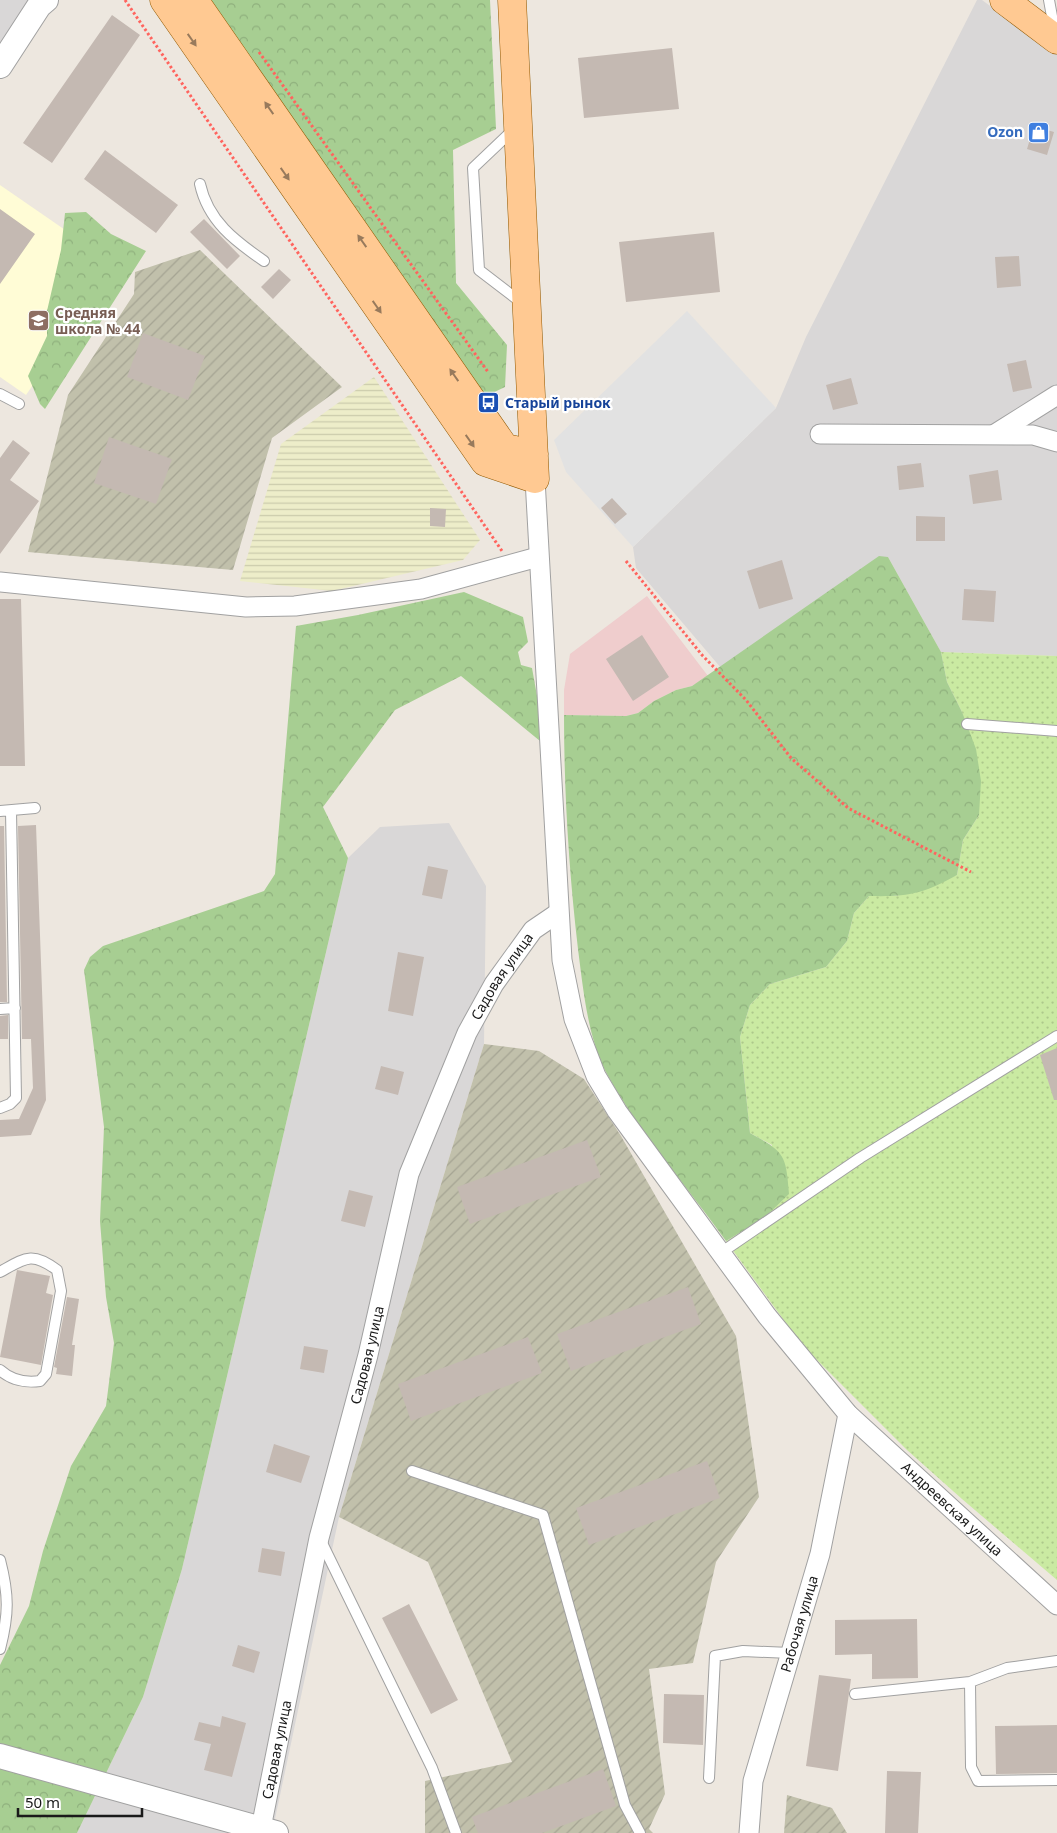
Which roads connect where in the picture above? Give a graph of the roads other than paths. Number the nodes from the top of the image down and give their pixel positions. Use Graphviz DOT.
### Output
graph roads {
  1 [pos="46,0"];
  2 [pos="164,0"];
  3 [pos="194,0"];
  4 [pos="512,0"];
  5 [pos="1004,0"];
  6 [pos="1052,5"];
  7 [pos="1056,40"];
  8 [pos="0,66"];
  9 [pos="518,125"];
  10 [pos="200,184"];
  11 [pos="264,261"];
  12 [pos="526,307"];
  13 [pos="0,394"];
  14 [pos="1057,395"];
  15 [pos="19,404"];
  16 [pos="1057,412"];
  17 [pos="1023,418"];
  18 [pos="820,434"];
  19 [pos="994,435"];
  20 [pos="1057,442"];
  21 [pos="535,467"];
  22 [pos="538,557"];
  23 [pos="0,582"];
  24 [pos="967,724"];
  25 [pos="1057,731"];
  26 [pos="35,808"];
  27 [pos="5,811"];
  28 [pos="558,913"];
  29 [pos="15,1008"];
  30 [pos="0,1009"];
  31 [pos="1057,1036"];
  32 [pos="0,1108"];
  33 [pos="719,1254"];
  34 [pos="0,1272"];
  35 [pos="0,1370"];
  36 [pos="848,1414"];
  37 [pos="412,1471"];
  38 [pos="320,1538"];
  39 [pos="0,1560"];
  40 [pos="1057,1605"];
  41 [pos="0,1649"];
  42 [pos="790,1653"];
  43 [pos="1057,1662"];
  44 [pos="970,1682"];
  45 [pos="855,1694"];
  46 [pos="0,1756"];
  47 [pos="709,1778"];
  48 [pos="1057,1780"];
  49 [pos="265,1831"];
  50 [pos="456,1833"];
  51 [pos="640,1833"];
  52 [pos="749,1833"];
  1 -- 8 [label="street"];
  2 -- 21 [label="main road, one-way"];
  21 -- 3 [label="main road, one-way"];
  4 -- 9 [label="main road"];
  5 -- 7 [label="main road"];
  6 -- 7 [label="lane"];
  9 -- 12 [label="main road"];
  9 -- 12 [label="lane"];
  10 -- 11 [label="lane"];
  12 -- 21 [label="main road"];
  13 -- 15 [label="lane"];
  14 -- 17 [label="street"];
  16 -- 17 [label="street"];
  17 -- 19 [label="street"];
  18 -- 19 [label="street"];
  19 -- 20 [label="street"];
  21 -- 22 [label="street, Андреевская улица"];
  22 -- 23 [label="street"];
  22 -- 28 [label="street, Андреевская улица"];
  24 -- 25 [label="lane"];
  26 -- 27 [label="lane"];
  27 -- 29 [label="lane"];
  28 -- 33 [label="street, Андреевская улица"];
  28 -- 38 [label="street, Садовая улица"];
  29 -- 30 [label="lane"];
  29 -- 32 [label="lane"];
  31 -- 33 [label="lane"];
  33 -- 36 [label="street, Андреевская улица"];
  34 -- 35 [label="lane"];
  36 -- 40 [label="street, Андреевская улица"];
  36 -- 42 [label="street, Рабочая улица"];
  37 -- 51 [label="lane"];
  38 -- 49 [label="street, Садовая улица"];
  38 -- 50 [label="lane"];
  39 -- 41 [label="lane"];
  42 -- 47 [label="lane"];
  42 -- 52 [label="street, Рабочая улица"];
  43 -- 44 [label="lane"];
  44 -- 45 [label="lane"];
  44 -- 48 [label="lane"];
  46 -- 49 [label="street"];
}
